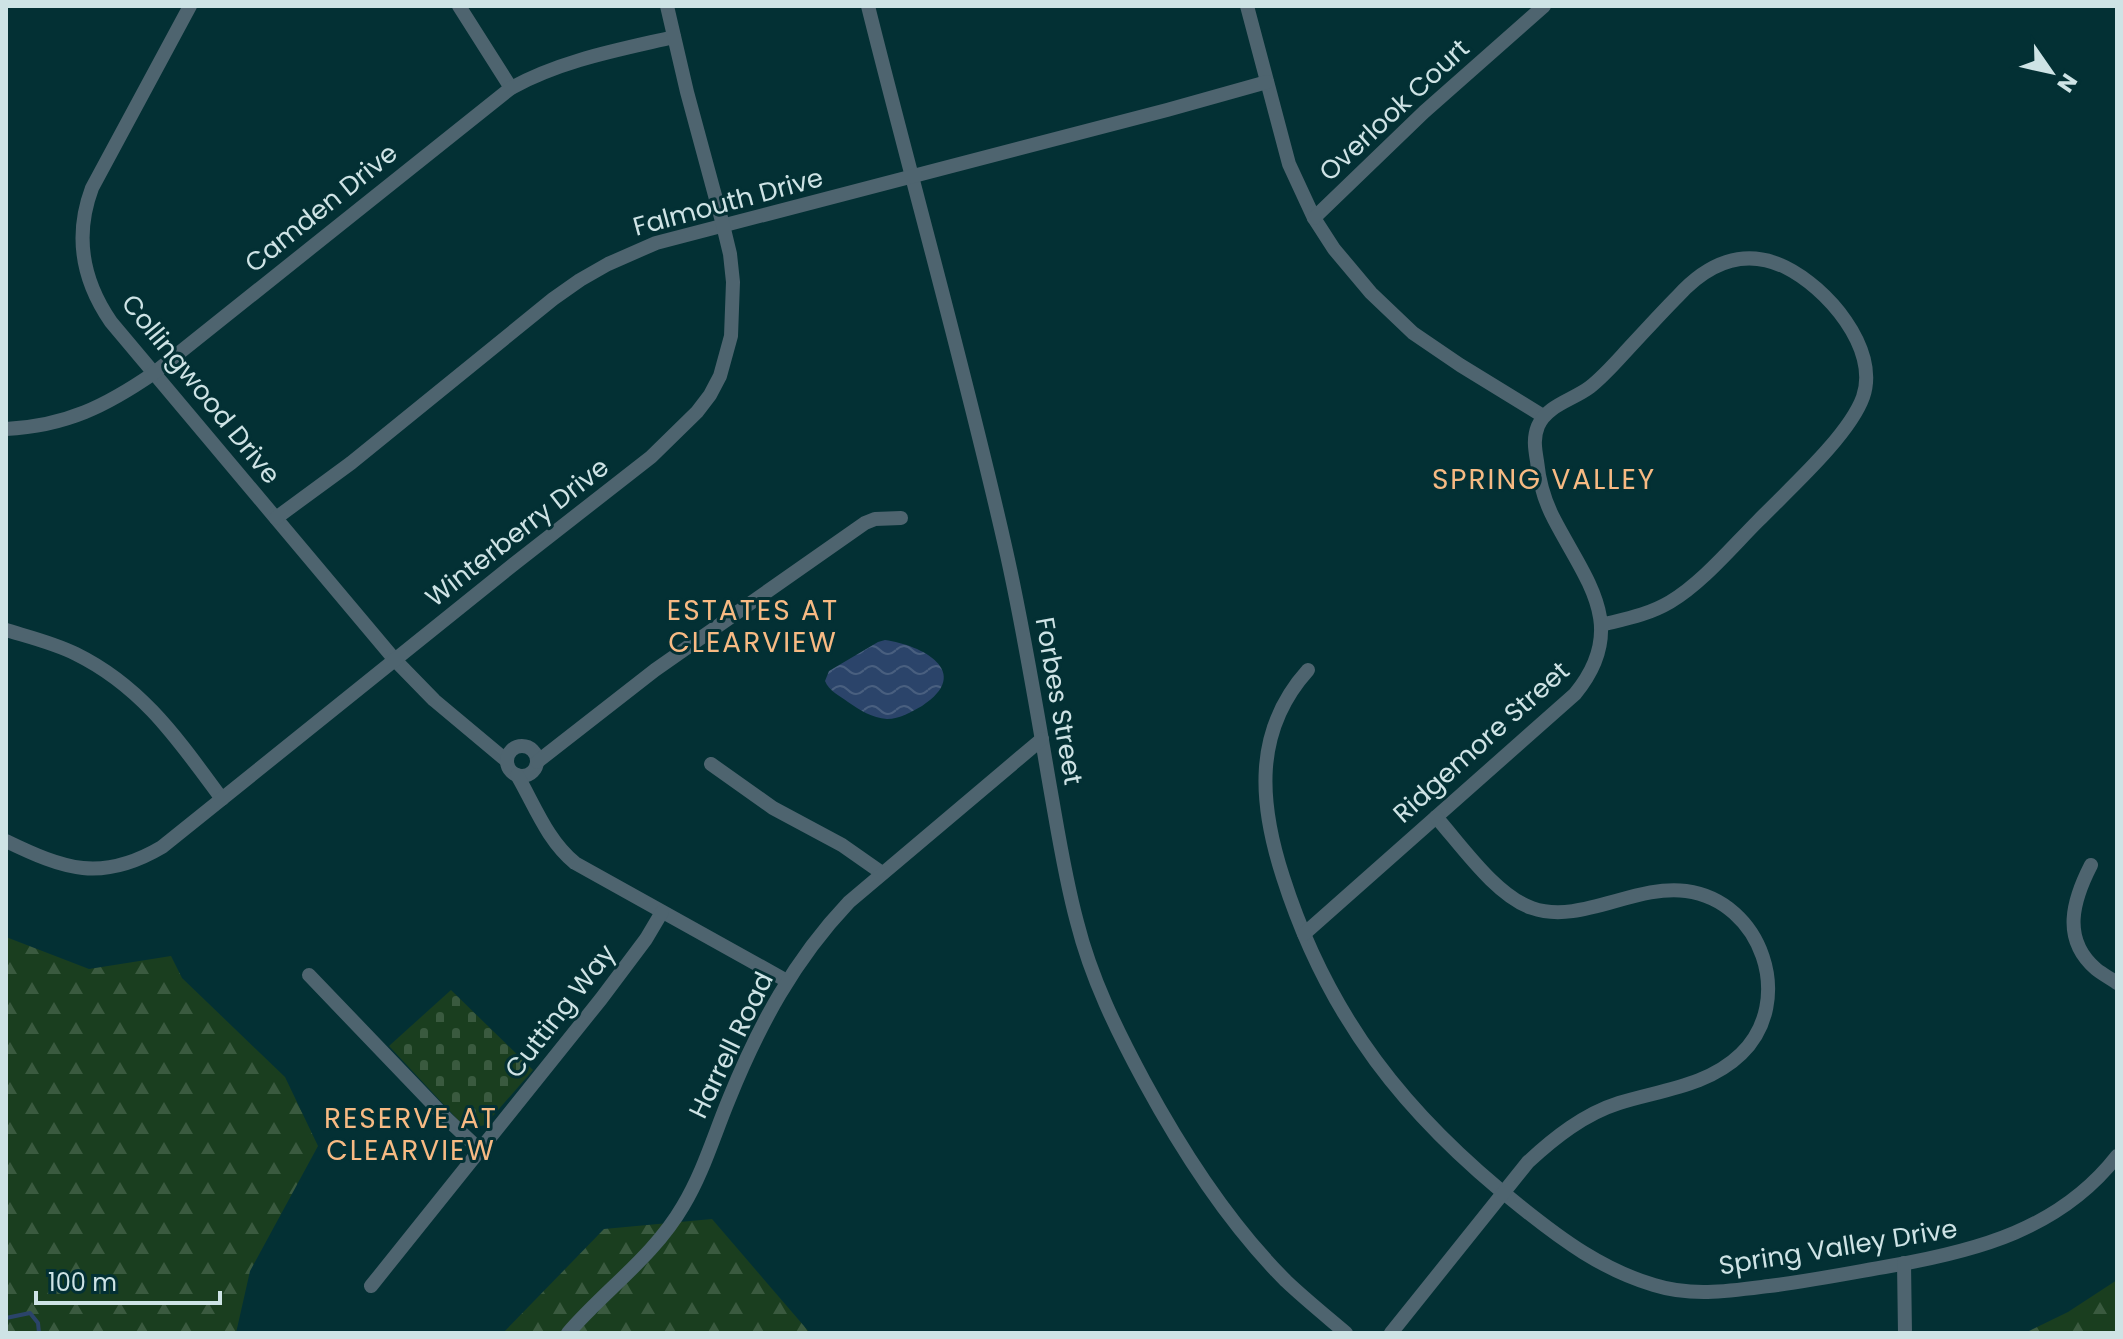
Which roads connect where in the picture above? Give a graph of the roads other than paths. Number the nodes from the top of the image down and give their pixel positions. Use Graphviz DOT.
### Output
graph roads {
  1 [pos="190,6"];
  2 [pos="459,6"];
  3 [pos="667,6"];
  4 [pos="868,6"];
  5 [pos="1247,6"];
  6 [pos="1544,6"];
  7 [pos="674,37"];
  8 [pos="1267,82"];
  9 [pos="511,88"];
  10 [pos="911,178"];
  11 [pos="1314,218"];
  12 [pos="723,225"];
  13 [pos="154,373"];
  14 [pos="1543,416"];
  15 [pos="6,429"];
  16 [pos="276,518"];
  17 [pos="901,518"];
  18 [pos="1601,625"];
  19 [pos="6,630"];
  20 [pos="395,660"];
  21 [pos="1308,670"];
  22 [pos="1042,739"];
  23 [pos="510,755"];
  24 [pos="711,764"];
  25 [pos="529,765"];
  26 [pos="222,799"];
  27 [pos="1436,817"];
  28 [pos="6,841"];
  29 [pos="2091,865"];
  30 [pos="882,873"];
  31 [pos="662,912"];
  32 [pos="1304,934"];
  33 [pos="309,975"];
  34 [pos="787,981"];
  35 [pos="2117,983"];
  36 [pos="480,1150"];
  37 [pos="2117,1156"];
  38 [pos="1503,1193"];
  39 [pos="1904,1263"];
  40 [pos="371,1286"];
  41 [pos="568,1333"];
  42 [pos="1346,1333"];
  43 [pos="1391,1333"];
  44 [pos="1905,1333"];
  1 -- 13 [label="street, Collingwood Drive"];
  2 -- 9 [label="street"];
  3 -- 7 [label="street, Winterberry Drive"];
  4 -- 10 [label="street, Forbes Street"];
  5 -- 8 [label="street"];
  6 -- 11 [label="street, Overlook Court"];
  7 -- 9 [label="street, Camden Drive"];
  7 -- 12 [label="street, Winterberry Drive"];
  8 -- 10 [label="street, Falmouth Drive"];
  8 -- 11 [label="street"];
  9 -- 13 [label="street, Camden Drive"];
  10 -- 12 [label="street, Falmouth Drive"];
  10 -- 22 [label="street, Forbes Street"];
  11 -- 14 [label="street"];
  12 -- 16 [label="street, Falmouth Drive"];
  12 -- 20 [label="street, Winterberry Drive"];
  13 -- 15 [label="street, Camden Drive"];
  13 -- 16 [label="street, Collingwood Drive"];
  14 -- 18 [label="street, Ridgemore Street"];
  14 -- 18 [label="street"];
  16 -- 20 [label="street, Collingwood Drive"];
  17 -- 25 [label="street"];
  18 -- 27 [label="street, Ridgemore Street"];
  19 -- 26 [label="street"];
  20 -- 23 [label="street, Collingwood Drive"];
  20 -- 26 [label="street, Winterberry Drive"];
  21 -- 32 [label="street, Spring Valley Drive"];
  22 -- 30 [label="street, Harrell Road"];
  22 -- 42 [label="street, Forbes Street"];
  23 -- 25 [label="street, Collingwood Drive"];
  23 -- 25 [label="street"];
  24 -- 30 [label="street"];
  25 -- 31 [label="street"];
  26 -- 28 [label="street, Winterberry Drive"];
  27 -- 32 [label="street, Ridgemore Street"];
  27 -- 38 [label="street"];
  29 -- 35 [label="street"];
  30 -- 34 [label="street, Harrell Road"];
  31 -- 34 [label="street"];
  31 -- 36 [label="street, Cutting Way"];
  32 -- 38 [label="street, Spring Valley Drive"];
  33 -- 36 [label="street"];
  34 -- 41 [label="street, Harrell Road"];
  36 -- 40 [label="street, Cutting Way"];
  37 -- 39 [label="street, Spring Valley Drive"];
  38 -- 39 [label="street, Spring Valley Drive"];
  38 -- 43 [label="street"];
  39 -- 44 [label="street"];
}
